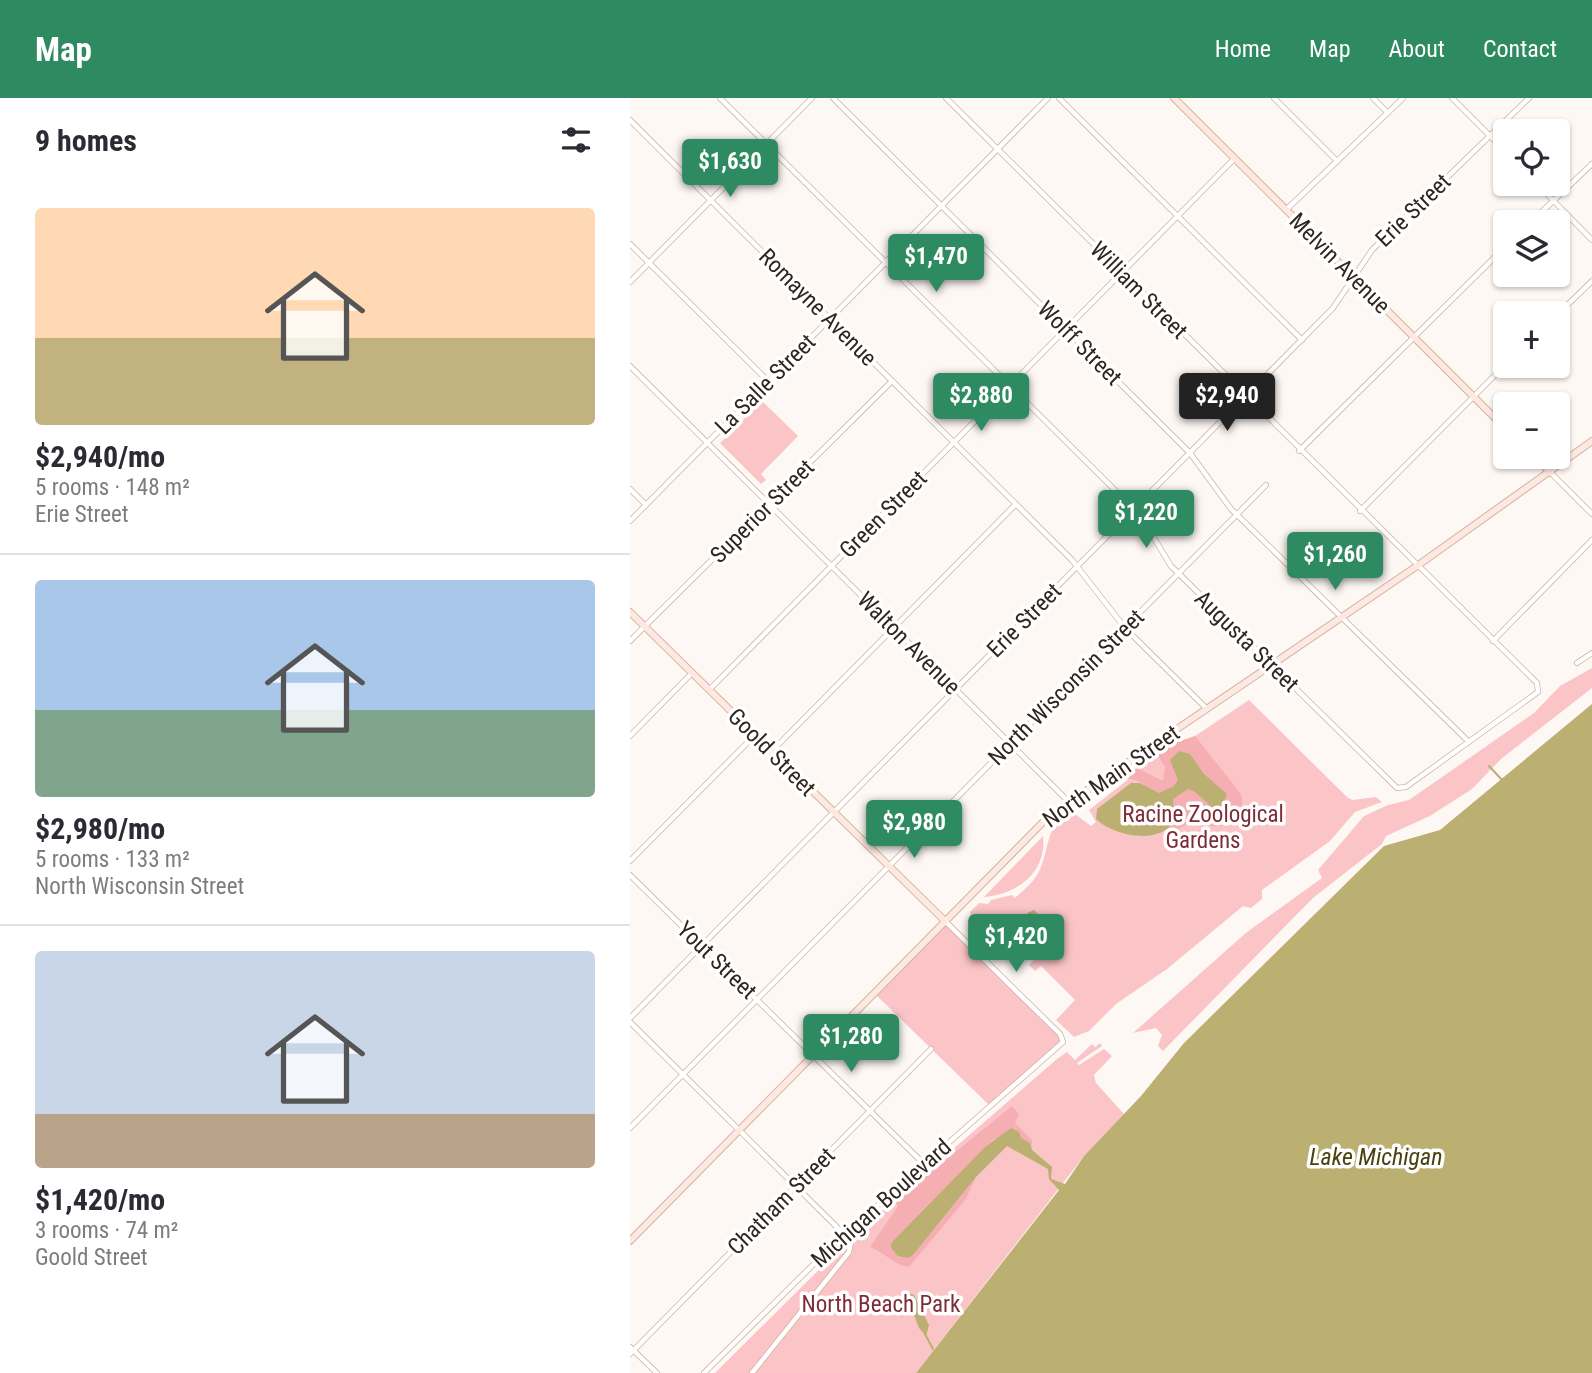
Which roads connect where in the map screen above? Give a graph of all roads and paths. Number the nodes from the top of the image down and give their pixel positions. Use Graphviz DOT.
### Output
graph roads {
  1 [pos="720,98"];
  2 [pos="812,98"];
  3 [pos="833,98"];
  4 [pos="946,98"];
  5 [pos="1048,98"];
  6 [pos="1059,98"];
  7 [pos="1174,98"];
  8 [pos="1274,98"];
  9 [pos="1373,98"];
  10 [pos="1403,98"];
  11 [pos="1452,98"];
  12 [pos="1529,98"];
  13 [pos="1388,113"];
  14 [pos="630,120"];
  15 [pos="1490,136"];
  16 [pos="1493,139"];
  17 [pos="767,144"];
  18 [pos="998,149"];
  19 [pos="1235,158"];
  20 [pos="1337,161"];
  21 [pos="1592,164"];
  22 [pos="1548,196"];
  23 [pos="711,201"];
  24 [pos="1553,201"];
  25 [pos="942,206"];
  26 [pos="1286,209"];
  27 [pos="1544,210"];
  28 [pos="1177,216"];
  29 [pos="1592,240"];
  30 [pos="630,244"];
  31 [pos="1493,259"];
  32 [pos="649,262"];
  33 [pos="886,262"];
  34 [pos="1122,273"];
  35 [pos="1354,276"];
  36 [pos="1592,281"];
  37 [pos="630,282"];
  38 [pos="1570,302"];
  39 [pos="830,318"];
  40 [pos="1066,329"];
  41 [pos="1413,336"];
  42 [pos="1301,340"];
  43 [pos="630,366"];
  44 [pos="1493,377"];
  45 [pos="768,381"];
  46 [pos="892,381"];
  47 [pos="1010,386"];
  48 [pos="1246,396"];
  49 [pos="1473,396"];
  50 [pos="1493,416"];
  51 [pos="1592,441"];
  52 [pos="954,442"];
  53 [pos="707,443"];
  54 [pos="1299,451"];
  55 [pos="1190,453"];
  56 [pos="1547,469"];
  57 [pos="1551,473"];
  58 [pos="1266,485"];
  59 [pos="630,489"];
  60 [pos="1016,504"];
  61 [pos="646,505"];
  62 [pos="769,505"];
  63 [pos="1134,509"];
  64 [pos="1360,511"];
  65 [pos="1237,514"];
  66 [pos="1592,514"];
  67 [pos="630,521"];
  68 [pos="1592,540"];
  69 [pos="831,566"];
  70 [pos="1078,566"];
  71 [pos="1418,566"];
  72 [pos="1178,573"];
  73 [pos="630,612"];
  74 [pos="1343,617"];
  75 [pos="645,626"];
  76 [pos="893,627"];
  77 [pos="1125,628"];
  78 [pos="630,641"];
  79 [pos="1493,641"];
  80 [pos="1592,653"];
  81 [pos="1577,663"];
  82 [pos="1272,665"];
  83 [pos="692,673"];
  84 [pos="956,689"];
  85 [pos="709,690"];
  86 [pos="1207,709"];
  87 [pos="755,735"];
  88 [pos="630,736"];
  89 [pos="1469,742"];
  90 [pos="1011,743"];
  91 [pos="771,751"];
  92 [pos="1069,802"];
  93 [pos="833,813"];
  94 [pos="630,862"];
  95 [pos="889,867"];
  96 [pos="630,875"];
  97 [pos="945,921"];
  98 [pos="702,945"];
  99 [pos="757,1000"];
  100 [pos="630,1020"];
  101 [pos="1064,1040"];
  102 [pos="932,1049"];
  103 [pos="814,1055"];
  104 [pos="683,1074"];
  105 [pos="870,1111"];
  106 [pos="630,1128"];
  107 [pos="740,1130"];
  108 [pos="924,1164"];
  109 [pos="796,1185"];
  110 [pos="845,1234"];
  111 [pos="630,1241"];
  112 [pos="631,1350"];
  113 [pos="657,1373"];
  114 [pos="704,1373"];
  115 [pos="752,1373"];
  1 -- 17 [label="street, Augusta Street"];
  2 -- 17 [label="street"];
  3 -- 25 [label="street, Wolff Street"];
  4 -- 18 [label="street, William Street"];
  5 -- 18 [label="street, La Salle Street"];
  6 -- 28 [label="street"];
  7 -- 19 [label="main road, Melvin Avenue"];
  8 -- 20 [label="street"];
  9 -- 13 [label="street"];
  10 -- 13 [label="street"];
  11 -- 15 [label="street"];
  12 -- 15 [label="street, Erie Street"];
  13 -- 20 [label="street"];
  14 -- 23 [label="street, Romayne Avenue"];
  15 -- 16 [label="street"];
  15 -- 35 [label="street, Erie Street"];
  17 -- 23 [label="street"];
  17 -- 33 [label="street, Augusta Street"];
  18 -- 25 [label="street, La Salle Street"];
  18 -- 34 [label="street, William Street"];
  19 -- 26 [label="main road, Melvin Avenue"];
  19 -- 28 [label="street, Green Street"];
  20 -- 26 [label="street"];
  21 -- 24 [label="street"];
  22 -- 24 [label="street"];
  23 -- 32 [label="street"];
  23 -- 39 [label="street, Romayne Avenue"];
  24 -- 27 [label="street"];
  24 -- 29 [label="street"];
  25 -- 33 [label="street, La Salle Street"];
  25 -- 40 [label="street, Wolff Street"];
  26 -- 35 [label="main road, Melvin Avenue"];
  28 -- 34 [label="street, Green Street"];
  28 -- 42 [label="street"];
  30 -- 32 [label="street"];
  31 -- 41 [label="street"];
  32 -- 37 [label="street"];
  32 -- 45 [label="street"];
  33 -- 39 [label="street, La Salle Street"];
  33 -- 47 [label="street, Augusta Street"];
  34 -- 40 [label="street, Green Street"];
  34 -- 48 [label="street, William Street"];
  35 -- 41 [label="main road, Melvin Avenue"];
  35 -- 42 [label="street, Erie Street"];
  36 -- 38 [label="street"];
  39 -- 45 [label="street, La Salle Street"];
  39 -- 46 [label="street, Romayne Avenue"];
  40 -- 47 [label="street, Green Street"];
  40 -- 55 [label="street, Wolff Street"];
  41 -- 49 [label="main road, Melvin Avenue"];
  41 -- 54 [label="street"];
  42 -- 48 [label="street, Erie Street"];
  43 -- 53 [label="street, Walton Avenue"];
  44 -- 49 [label="street"];
  45 -- 53 [label="street, La Salle Street"];
  46 -- 52 [label="street, Romayne Avenue"];
  46 -- 62 [label="street, Superior Street"];
  47 -- 52 [label="street, Green Street"];
  47 -- 63 [label="street, Augusta Street"];
  48 -- 54 [label="street, William Street"];
  48 -- 55 [label="street, Erie Street"];
  49 -- 50 [label="main road, Melvin Avenue"];
  49 -- 64 [label="street"];
  51 -- 57 [label="main road, North Main Street"];
  52 -- 60 [label="street, Romayne Avenue"];
  52 -- 69 [label="street, Green Street"];
  53 -- 61 [label="street, La Salle Street"];
  53 -- 62 [label="street, Walton Avenue"];
  54 -- 64 [label="street, William Street"];
  55 -- 63 [label="street, Erie Street"];
  55 -- 65 [label="street, Wolff Street"];
  56 -- 57 [label="main road"];
  57 -- 66 [label="street"];
  57 -- 71 [label="main road, North Main Street"];
  58 -- 65 [label="street, North Wisconsin Street"];
  59 -- 61 [label="street"];
  60 -- 70 [label="street, Romayne Avenue"];
  60 -- 76 [label="street"];
  61 -- 67 [label="street, La Salle Street"];
  62 -- 69 [label="street, Walton Avenue"];
  62 -- 75 [label="street, Superior Street"];
  63 -- 70 [label="street, Erie Street"];
  63 -- 72 [label="street, Augusta Street"];
  64 -- 71 [label="street, William Street"];
  65 -- 72 [label="street, North Wisconsin Street"];
  65 -- 74 [label="street, Wolff Street"];
  68 -- 79 [label="street"];
  69 -- 76 [label="street, Walton Avenue"];
  69 -- 85 [label="street, Green Street"];
  70 -- 77 [label="street, Romayne Avenue"];
  70 -- 84 [label="street, Erie Street"];
  71 -- 74 [label="main road, North Main Street"];
  71 -- 79 [label="street, William Street"];
  72 -- 77 [label="street, North Wisconsin Street"];
  72 -- 82 [label="street, Augusta Street"];
  73 -- 75 [label="main road, Goold Street"];
  74 -- 82 [label="main road, North Main Street"];
  74 -- 89 [label="street, Wolff Street"];
  75 -- 78 [label="street, Superior Street"];
  75 -- 83 [label="main road, Goold Street"];
  76 -- 84 [label="street, Walton Avenue"];
  76 -- 91 [label="street"];
  77 -- 86 [label="street, Romayne Avenue"];
  77 -- 90 [label="street, North Wisconsin Street"];
  79 -- 89 [label="street, William Street"];
  80 -- 81 [label="street"];
  82 -- 86 [label="main road, North Main Street"];
  82 -- 89 [label="street, Augusta Street"];
  83 -- 85 [label="main road, Goold Street"];
  83 -- 88 [label="street"];
  84 -- 90 [label="street, Walton Avenue"];
  84 -- 93 [label="street, Erie Street"];
  85 -- 87 [label="main road, Goold Street"];
  86 -- 92 [label="main road, North Main Street"];
  87 -- 91 [label="main road, Goold Street"];
  87 -- 94 [label="street"];
  90 -- 92 [label="street, Walton Avenue"];
  90 -- 95 [label="street, North Wisconsin Street"];
  91 -- 93 [label="main road, Goold Street"];
  92 -- 97 [label="main road, North Main Street"];
  93 -- 95 [label="main road, Goold Street"];
  93 -- 98 [label="street, Erie Street"];
  95 -- 97 [label="main road, Goold Street"];
  95 -- 99 [label="street, North Wisconsin Street"];
  96 -- 98 [label="street, Yout Street"];
  97 -- 101 [label="street, Goold Street"];
  97 -- 103 [label="main road, North Main Street"];
  98 -- 99 [label="street, Yout Street"];
  98 -- 100 [label="street, Erie Street"];
  99 -- 103 [label="street, Yout Street"];
  99 -- 104 [label="street, North Wisconsin Street"];
  100 -- 104 [label="street"];
  101 -- 108 [label="street, Michigan Boulevard"];
  102 -- 105 [label="street, Chatham Street"];
  103 -- 105 [label="street, Yout Street"];
  103 -- 107 [label="main road, North Main Street"];
  104 -- 106 [label="street, North Wisconsin Street"];
  104 -- 107 [label="street"];
  105 -- 108 [label="street, Yout Street"];
  105 -- 109 [label="street, Chatham Street"];
  107 -- 109 [label="street"];
  107 -- 111 [label="main road, North Main Street"];
  108 -- 110 [label="street, Michigan Boulevard"];
  109 -- 110 [label="street"];
  109 -- 112 [label="street, Chatham Street"];
  110 -- 114 [label="street, Michigan Boulevard"];
  110 -- 115 [label="street"];
  112 -- 113 [label="street"];
}
